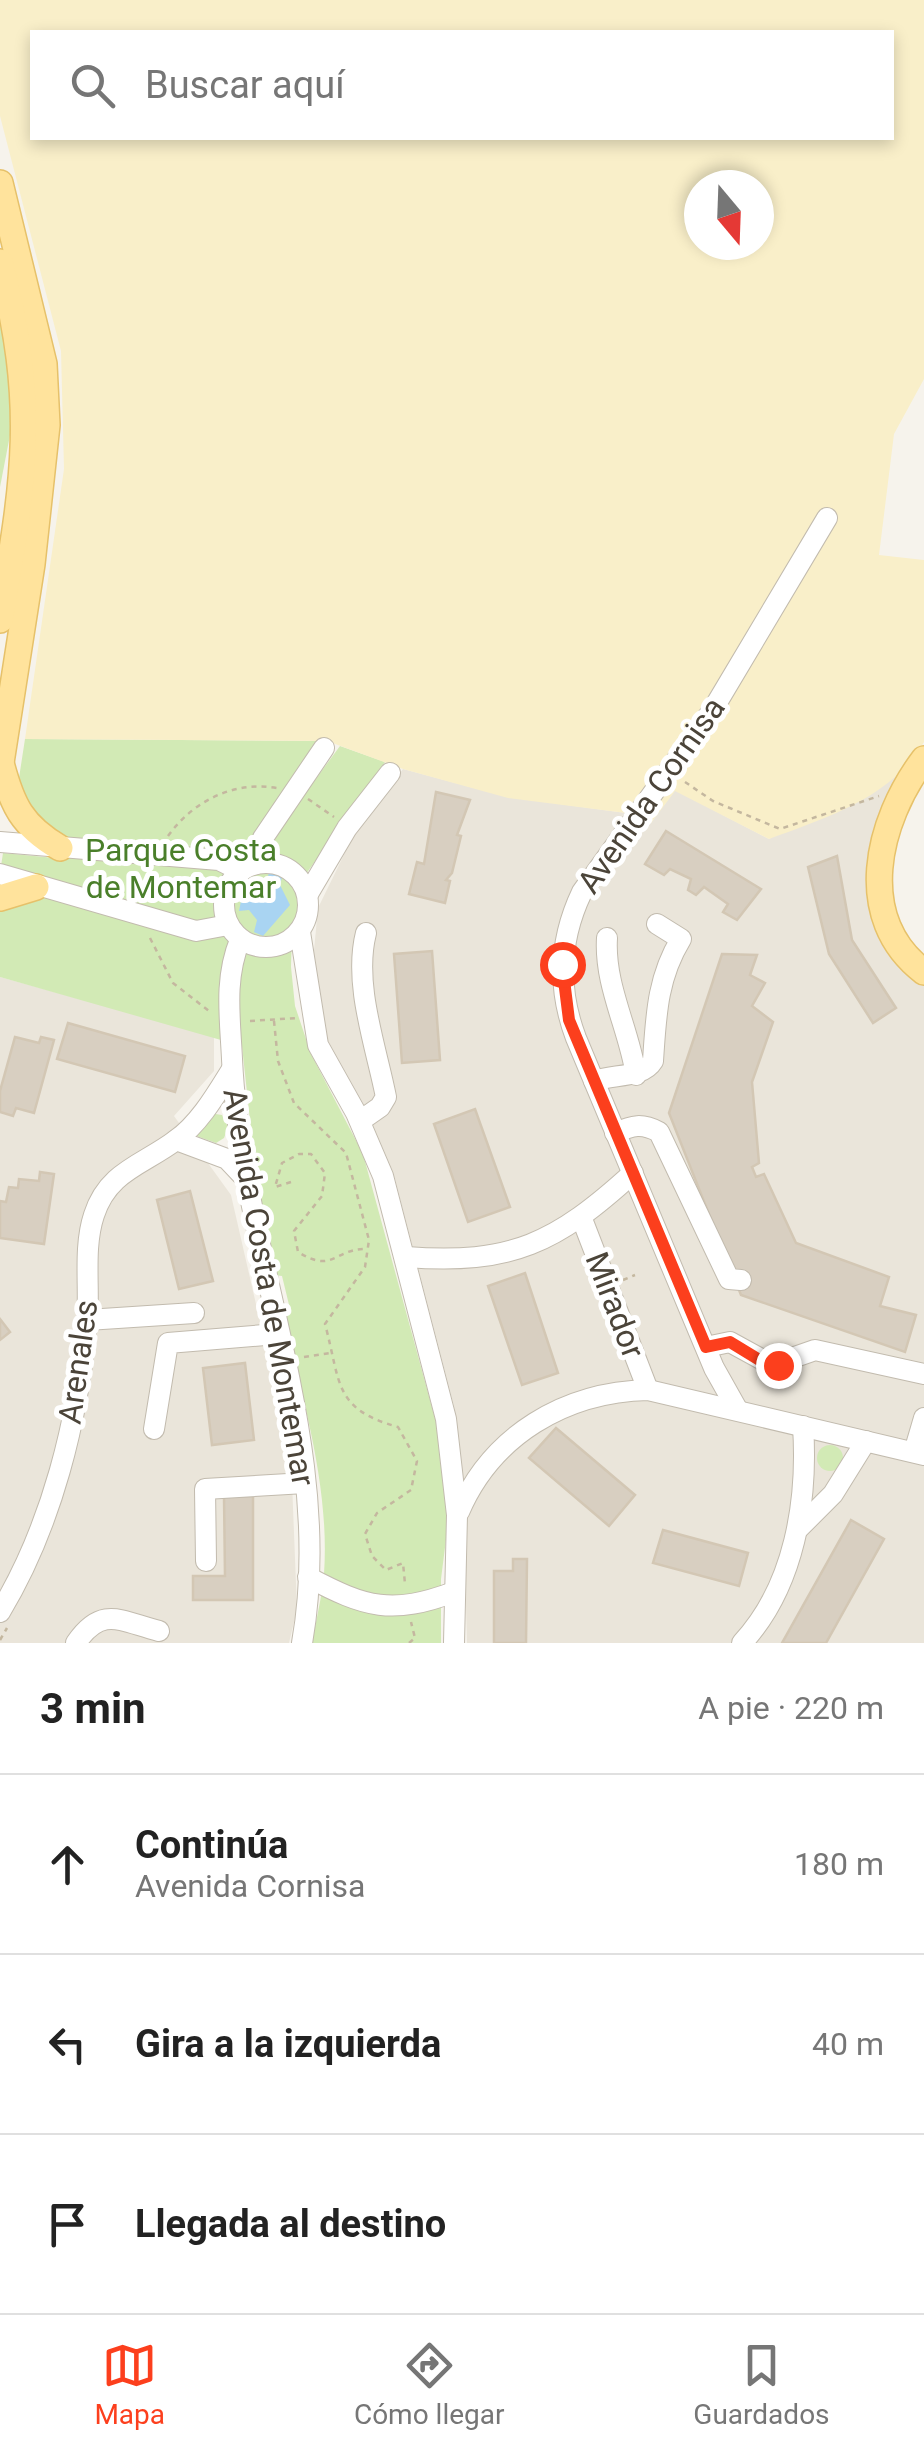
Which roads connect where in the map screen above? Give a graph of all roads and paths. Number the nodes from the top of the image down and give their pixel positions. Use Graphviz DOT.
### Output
graph roads {
  1 [pos="0,183"];
  2 [pos="0,262"];
  3 [pos="826,518"];
  4 [pos="8,528"];
  5 [pos="32,564"];
  6 [pos="0,620"];
  7 [pos="324,748"];
  8 [pos="924,760"];
  9 [pos="1,766"];
  10 [pos="390,773"];
  11 [pos="686,782"];
  12 [pos="292,791"];
  13 [pos="892,791"];
  14 [pos="347,828"];
  15 [pos="0,842"];
  16 [pos="60,848"];
  17 [pos="156,854"];
  18 [pos="248,868"];
  19 [pos="0,874"];
  20 [pos="36,887"];
  21 [pos="308,894"];
  22 [pos="0,898"];
  23 [pos="145,919"];
  24 [pos="657,924"];
  25 [pos="234,932"];
  26 [pos="300,932"];
  27 [pos="366,933"];
  28 [pos="607,938"];
  29 [pos="924,972"];
  30 [pos="310,1013"];
  31 [pos="230,1020"];
  32 [pos="274,1021"];
  33 [pos="232,1068"];
  34 [pos="636,1075"];
  35 [pos="594,1081"];
  36 [pos="360,1121"];
  37 [pos="615,1133"];
  38 [pos="176,1140"];
  39 [pos="633,1173"];
  40 [pos="244,1177"];
  41 [pos="291,1182"];
  42 [pos="582,1220"];
  43 [pos="368,1249"];
  44 [pos="406,1257"];
  45 [pos="741,1280"];
  46 [pos="194,1313"];
  47 [pos="88,1320"];
  48 [pos="277,1334"];
  49 [pos="706,1347"];
  50 [pos="332,1352"];
  51 [pos="282,1360"];
  52 [pos="924,1374"];
  53 [pos="648,1390"];
  54 [pos="737,1410"];
  55 [pos="924,1418"];
  56 [pos="803,1426"];
  57 [pos="154,1430"];
  58 [pos="866,1441"];
  59 [pos="919,1454"];
  60 [pos="305,1483"];
  61 [pos="458,1516"];
  62 [pos="798,1528"];
  63 [pos="206,1560"];
  64 [pos="308,1577"];
  65 [pos="454,1592"];
  66 [pos="407,1607"];
  67 [pos="0,1612"];
  68 [pos="159,1632"];
  69 [pos="76,1643"];
  70 [pos="302,1643"];
  71 [pos="409,1643"];
  72 [pos="454,1643"];
  73 [pos="742,1643"];
  1 -- 5 [label="main road"];
  2 -- 4 [label="main road"];
  3 -- 35 [label="street, Avenida Cornisa"];
  4 -- 5 [label="street"];
  4 -- 6 [label="main road"];
  5 -- 9 [label="main road"];
  7 -- 12 [label="street"];
  8 -- 29 [label="main road"];
  9 -- 16 [label="main road"];
  10 -- 14 [label="street"];
  11 -- 13 [label="path"];
  12 -- 14 [label="path"];
  12 -- 17 [label="path"];
  12 -- 18 [label="street"];
  14 -- 21 [label="street"];
  15 -- 16 [label="street"];
  16 -- 17 [label="street"];
  17 -- 18 [label="street"];
  17 -- 23 [label="path"];
  18 -- 21 [label="street"];
  18 -- 25 [label="street"];
  19 -- 20 [label="street"];
  20 -- 22 [label="main road"];
  20 -- 23 [label="street"];
  21 -- 26 [label="street"];
  23 -- 25 [label="street"];
  23 -- 31 [label="path"];
  24 -- 34 [label="street"];
  25 -- 26 [label="street"];
  25 -- 31 [label="street, Avenida Costa de Montemar"];
  26 -- 30 [label="street"];
  27 -- 36 [label="street"];
  28 -- 34 [label="street"];
  30 -- 32 [label="path"];
  30 -- 36 [label="street"];
  31 -- 32 [label="path"];
  31 -- 33 [label="street, Avenida Costa de Montemar"];
  32 -- 43 [label="path"];
  33 -- 38 [label="street, Arenales"];
  33 -- 40 [label="street, Avenida Costa de Montemar"];
  34 -- 35 [label="street"];
  35 -- 37 [label="street, Avenida Cornisa"];
  36 -- 44 [label="street"];
  37 -- 39 [label="street, Avenida Cornisa"];
  37 -- 45 [label="street"];
  38 -- 40 [label="street"];
  38 -- 47 [label="street, Arenales"];
  39 -- 42 [label="street"];
  39 -- 49 [label="street, Avenida Cornisa"];
  40 -- 48 [label="street, Avenida Costa de Montemar"];
  41 -- 43 [label="path"];
  42 -- 44 [label="street"];
  42 -- 53 [label="street, Mirador"];
  43 -- 50 [label="path"];
  44 -- 61 [label="street"];
  46 -- 47 [label="street"];
  47 -- 67 [label="street, Arenales"];
  48 -- 51 [label="street, Avenida Costa de Montemar"];
  48 -- 57 [label="street"];
  49 -- 52 [label="street"];
  49 -- 54 [label="street, Avenida Cornisa"];
  50 -- 51 [label="path"];
  50 -- 66 [label="path"];
  51 -- 60 [label="street, Avenida Costa de Montemar"];
  53 -- 54 [label="street"];
  53 -- 61 [label="street"];
  54 -- 56 [label="street"];
  55 -- 59 [label="street"];
  56 -- 58 [label="street"];
  56 -- 62 [label="street"];
  58 -- 59 [label="street"];
  58 -- 62 [label="street"];
  60 -- 63 [label="street"];
  60 -- 64 [label="street, Avenida Costa de Montemar"];
  61 -- 65 [label="street"];
  62 -- 73 [label="street"];
  64 -- 66 [label="street"];
  64 -- 70 [label="street, Avenida Costa de Montemar"];
  65 -- 66 [label="street"];
  65 -- 72 [label="street"];
  66 -- 71 [label="path"];
  68 -- 69 [label="street"];
}
